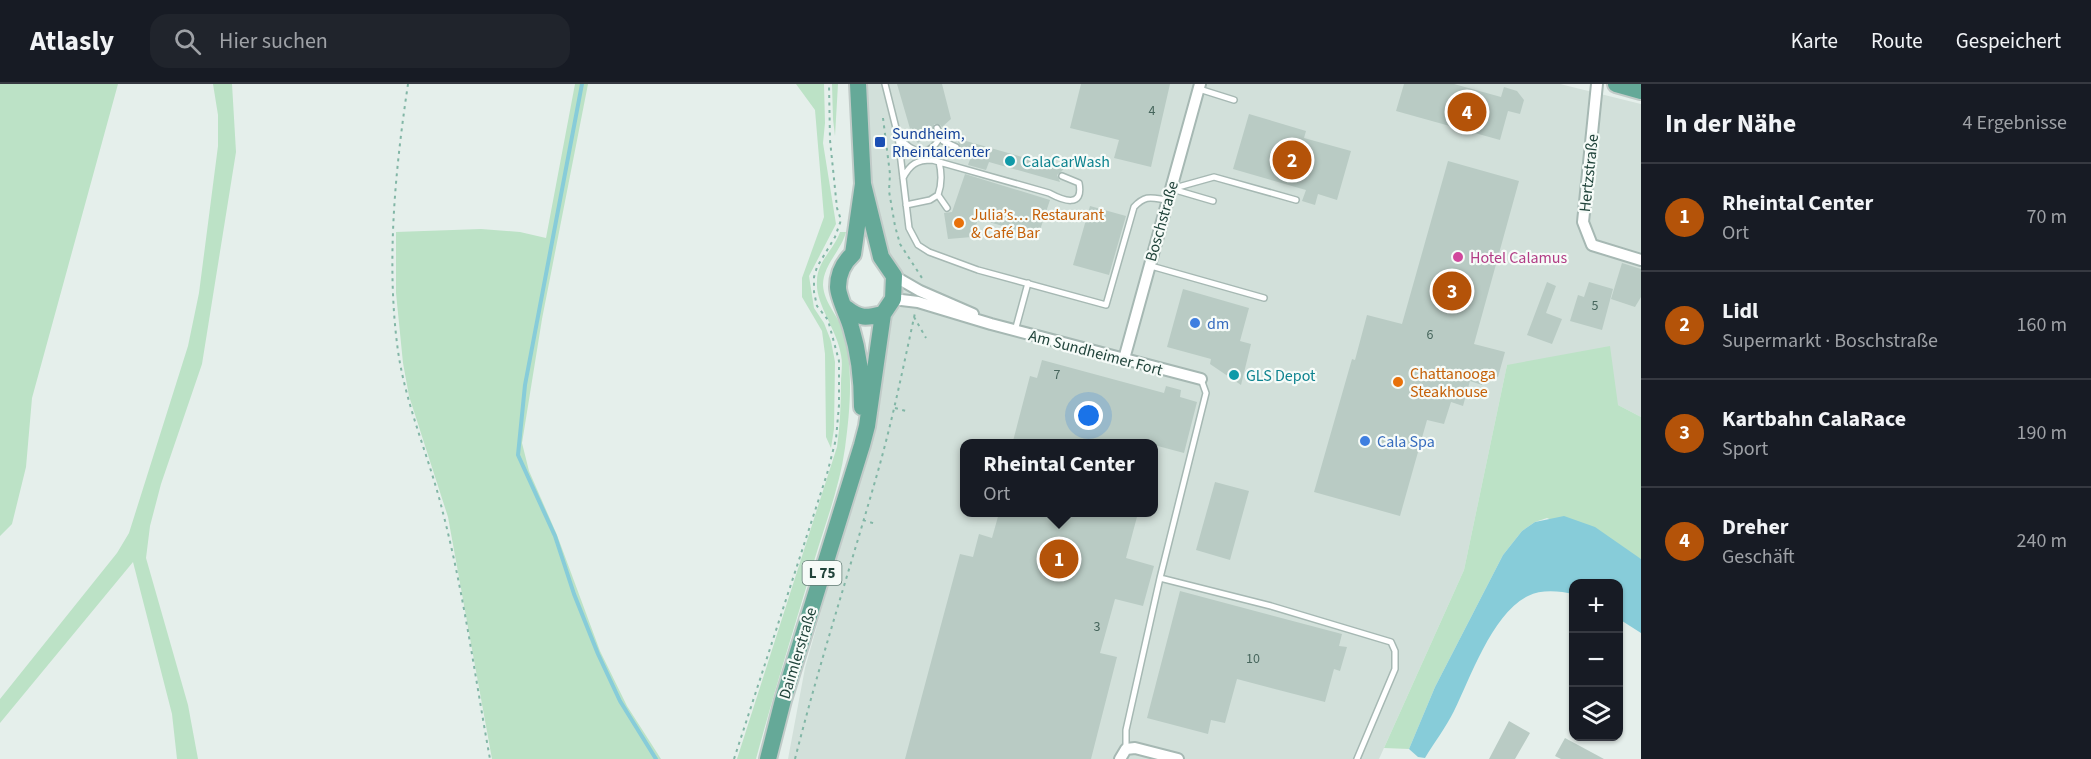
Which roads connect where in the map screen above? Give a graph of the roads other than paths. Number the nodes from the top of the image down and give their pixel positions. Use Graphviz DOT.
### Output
graph roads {
  1 [pos="858,84"];
  2 [pos="885,84"];
  3 [pos="1597,84"];
  4 [pos="1616,84"];
  5 [pos="1199,86"];
  6 [pos="1641,91"];
  7 [pos="1234,100"];
  8 [pos="937,128"];
  9 [pos="898,136"];
  10 [pos="940,137"];
  11 [pos="956,147"];
  12 [pos="939,162"];
  13 [pos="1062,176"];
  14 [pos="903,178"];
  15 [pos="863,184"];
  16 [pos="1169,194"];
  17 [pos="938,195"];
  18 [pos="1296,200"];
  19 [pos="1213,201"];
  20 [pos="906,205"];
  21 [pos="947,208"];
  22 [pos="853,254"];
  23 [pos="881,257"];
  24 [pos="1641,260"];
  25 [pos="1149,266"];
  26 [pos="894,276"];
  27 [pos="1028,283"];
  28 [pos="1264,298"];
  29 [pos="893,299"];
  30 [pos="846,308"];
  31 [pos="883,314"];
  32 [pos="991,324"];
  33 [pos="1015,330"];
  34 [pos="1125,359"];
  35 [pos="1201,379"];
  36 [pos="862,445"];
  37 [pos="1160,578"];
  38 [pos="1126,749"];
  39 [pos="768,759"];
  40 [pos="1120,759"];
  41 [pos="1178,759"];
  42 [pos="1357,759"];
  1 -- 15 [label="main road, Daimlerstraße / L 75"];
  2 -- 9 [label="lane"];
  3 -- 24 [label="street, Hertzstraße"];
  4 -- 6 [label="main road"];
  5 -- 7 [label="lane"];
  5 -- 16 [label="street, Boschstraße"];
  8 -- 10 [label="lane"];
  9 -- 10 [label="lane"];
  9 -- 14 [label="lane"];
  10 -- 11 [label="lane"];
  12 -- 13 [label="lane"];
  12 -- 14 [label="lane"];
  12 -- 17 [label="lane"];
  14 -- 20 [label="lane"];
  15 -- 22 [label="main road, Daimlerstraße / L 75"];
  15 -- 23 [label="main road, Daimlerstraße / L 75"];
  16 -- 18 [label="lane"];
  16 -- 19 [label="lane"];
  16 -- 25 [label="street, Boschstraße"];
  16 -- 27 [label="lane"];
  17 -- 20 [label="lane"];
  17 -- 21 [label="lane"];
  20 -- 27 [label="lane"];
  22 -- 23 [label="main road"];
  22 -- 30 [label="main road, Daimlerstraße / L 75"];
  23 -- 26 [label="main road, Daimlerstraße / L 75"];
  25 -- 28 [label="lane"];
  25 -- 34 [label="street, Boschstraße"];
  26 -- 29 [label="main road"];
  26 -- 32 [label="street, Am Sundheimer Fort"];
  27 -- 33 [label="lane"];
  29 -- 31 [label="main road, Daimlerstraße / L 75"];
  29 -- 32 [label="street, Am Sundheimer Fort"];
  30 -- 31 [label="main road"];
  30 -- 36 [label="main road, Daimlerstraße / L 75"];
  31 -- 36 [label="main road, Daimlerstraße / L 75"];
  32 -- 33 [label="street, Am Sundheimer Fort"];
  33 -- 34 [label="street, Am Sundheimer Fort"];
  34 -- 35 [label="street, Am Sundheimer Fort"];
  35 -- 37 [label="lane"];
  36 -- 39 [label="main road, Daimlerstraße / L 75"];
  37 -- 38 [label="lane"];
  37 -- 42 [label="lane"];
  38 -- 40 [label="street"];
  38 -- 41 [label="street"];
}
